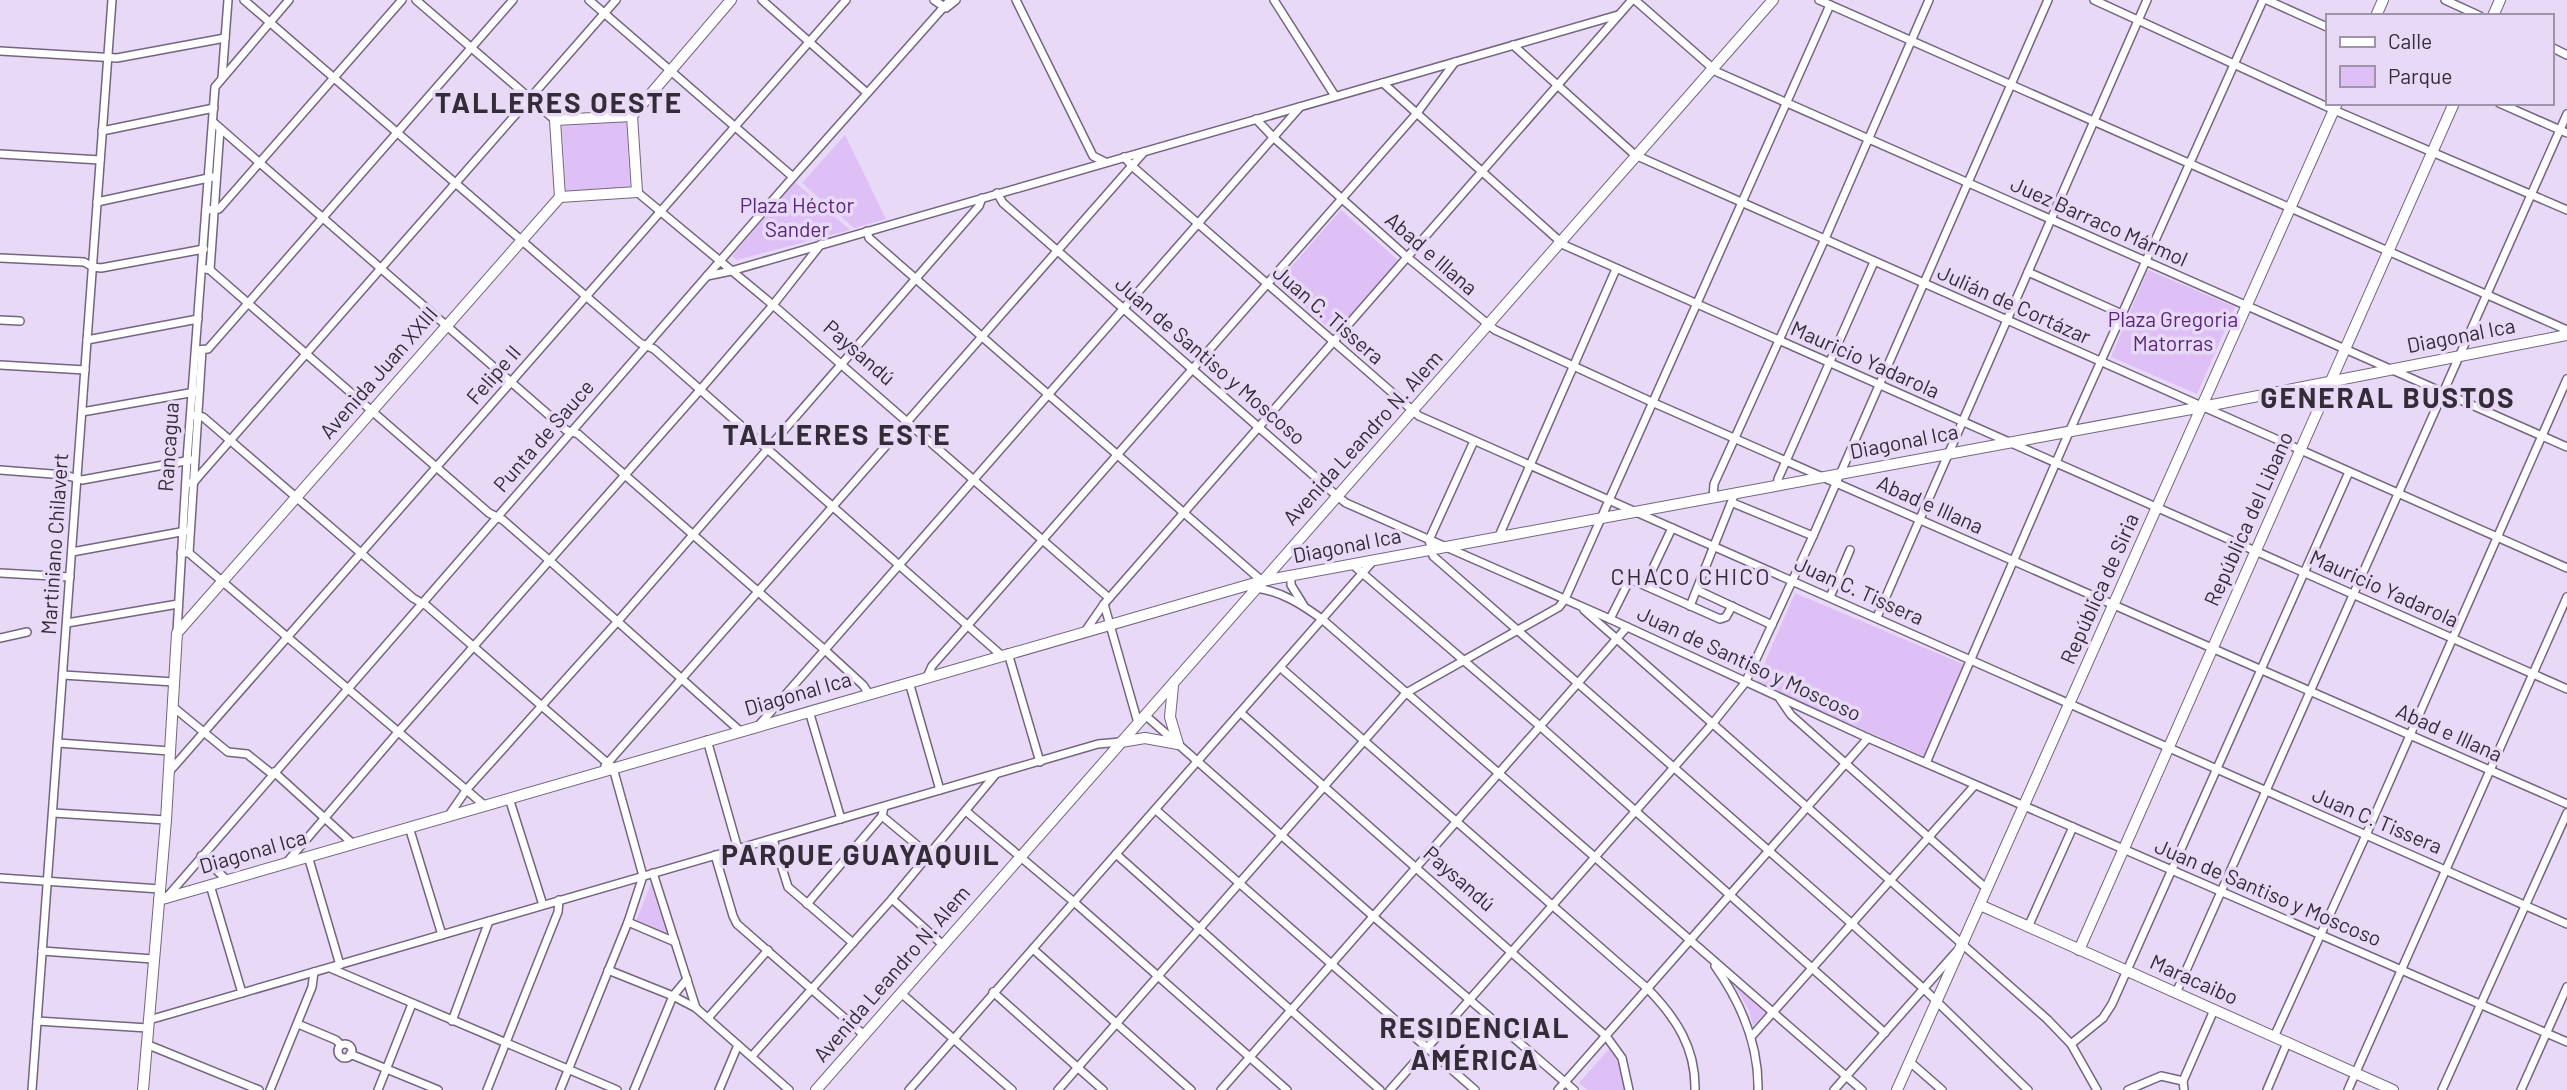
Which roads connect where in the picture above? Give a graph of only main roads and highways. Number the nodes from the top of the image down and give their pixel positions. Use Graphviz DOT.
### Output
graph roads {
  1 [pos="732,0"];
  2 [pos="1773,0"];
  3 [pos="2453,105"];
  4 [pos="2335,107"];
  5 [pos="632,116"];
  6 [pos="560,197"];
  7 [pos="2567,333"];
  8 [pos="2331,381"];
  9 [pos="2202,407"];
  10 [pos="1259,584"];
  11 [pos="1173,685"];
  12 [pos="1121,742"];
  13 [pos="162,895"];
  14 [pos="1980,905"];
  15 [pos="2080,950"];
  16 [pos="143,1090"];
  17 [pos="816,1090"];
  18 [pos="1897,1090"];
  19 [pos="2393,1090"];
  1 -- 5 [label="main road"];
  2 -- 10 [label="main road, Avenida Leandro N. Alem"];
  3 -- 8 [label="main road, República del Libano"];
  4 -- 9 [label="main road, República de Siria"];
  5 -- 6 [label="main road"];
  5 -- 6 [label="main road"];
  6 -- 13 [label="main road, Avenida Juan XXIII"];
  7 -- 8 [label="main road, Diagonal Ica"];
  8 -- 9 [label="main road, Diagonal Ica"];
  8 -- 15 [label="main road, República del Libano"];
  9 -- 10 [label="main road, Diagonal Ica"];
  9 -- 14 [label="main road, República de Siria"];
  10 -- 11 [label="main road, Avenida Leandro N. Alem"];
  10 -- 13 [label="main road, Diagonal Ica"];
  11 -- 12 [label="main road, Avenida Leandro N. Alem"];
  11 -- 12 [label="main road"];
  12 -- 17 [label="main road, Avenida Leandro N. Alem"];
  13 -- 16 [label="main road"];
  14 -- 15 [label="main road, Maracaibo"];
  14 -- 18 [label="main road, República de Siria"];
  15 -- 19 [label="main road, Maracaibo"];
}
